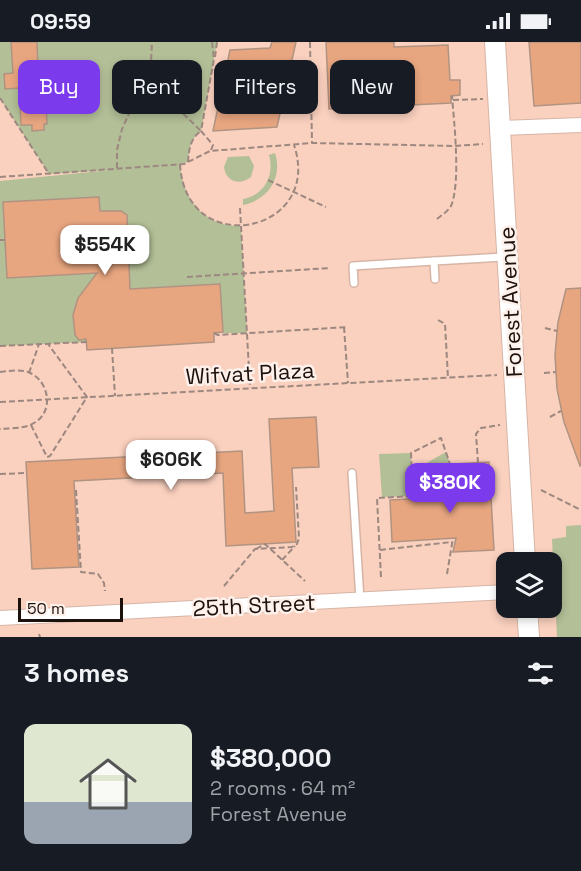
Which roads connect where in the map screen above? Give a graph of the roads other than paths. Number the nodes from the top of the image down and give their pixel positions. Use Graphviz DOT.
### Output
graph roads {
  1 [pos="495,42"];
  2 [pos="581,125"];
  3 [pos="500,128"];
  4 [pos="507,257"];
  5 [pos="434,261"];
  6 [pos="435,279"];
  7 [pos="354,283"];
  8 [pos="352,473"];
  9 [pos="524,552"];
  10 [pos="496,593"];
  11 [pos="360,600"];
  12 [pos="0,618"];
  13 [pos="528,618"];
  14 [pos="529,637"];
  1 -- 3 [label="main road, Forest Avenue"];
  2 -- 3 [label="street"];
  3 -- 4 [label="main road, Forest Avenue"];
  4 -- 5 [label="lane"];
  4 -- 9 [label="main road, Forest Avenue"];
  5 -- 6 [label="lane"];
  5 -- 7 [label="lane"];
  8 -- 11 [label="lane"];
  10 -- 11 [label="street, 25th Street"];
  11 -- 12 [label="street, 25th Street"];
  13 -- 14 [label="main road"];
}
